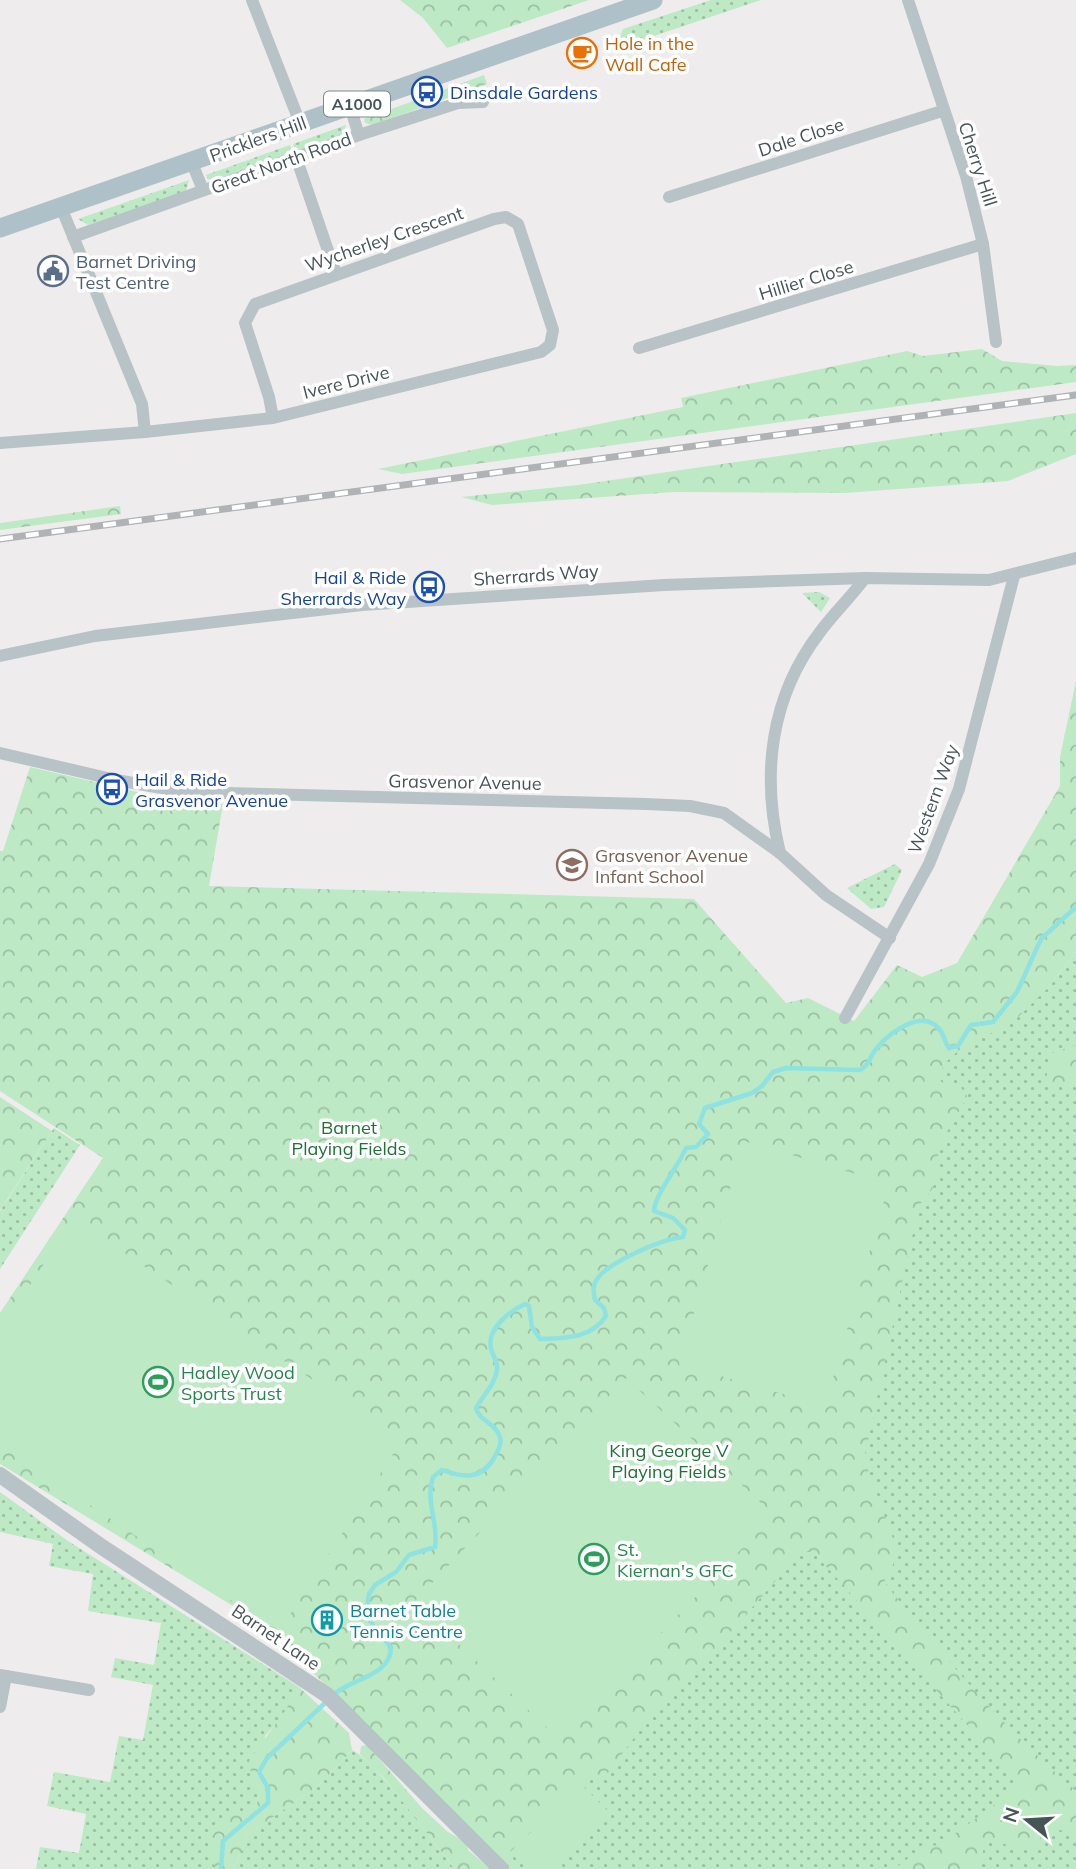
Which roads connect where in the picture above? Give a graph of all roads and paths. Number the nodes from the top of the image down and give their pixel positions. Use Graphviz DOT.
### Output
graph roads {
  1 [pos="252,0"];
  2 [pos="653,0"];
  3 [pos="908,0"];
  4 [pos="483,102"];
  5 [pos="350,107"];
  6 [pos="942,111"];
  7 [pos="300,123"];
  8 [pos="359,135"];
  9 [pos="296,158"];
  10 [pos="192,163"];
  11 [pos="203,190"];
  12 [pos="669,197"];
  13 [pos="61,207"];
  14 [pos="0,228"];
  15 [pos="73,237"];
  16 [pos="983,244"];
  17 [pos="336,274"];
  18 [pos="996,342"];
  19 [pos="550,345"];
  20 [pos="639,348"];
  21 [pos="273,418"];
  22 [pos="145,432"];
  23 [pos="0,443"];
  24 [pos="1076,558"];
  25 [pos="1014,576"];
  26 [pos="865,578"];
  27 [pos="0,656"];
  28 [pos="0,753"];
  29 [pos="780,853"];
  30 [pos="890,938"];
  31 [pos="845,1018"];
  32 [pos="0,1475"];
  33 [pos="3,1676"];
  34 [pos="89,1690"];
  35 [pos="0,1707"];
  36 [pos="501,1869"];
  1 -- 7 [label="street"];
  2 -- 5 [label="main road, Pricklers Hill / A1000"];
  3 -- 6 [label="street, Cherry Hill"];
  4 -- 8 [label="street, Great North Road"];
  5 -- 7 [label="main road, Pricklers Hill / A1000"];
  5 -- 8 [label="street, Great North Road"];
  6 -- 12 [label="street, Dale Close"];
  6 -- 16 [label="street, Cherry Hill"];
  7 -- 10 [label="main road, Pricklers Hill / A1000"];
  8 -- 9 [label="street, Great North Road"];
  9 -- 11 [label="street, Great North Road"];
  9 -- 17 [label="street"];
  10 -- 11 [label="street, Great North Road"];
  10 -- 13 [label="main road, Pricklers Hill / A1000"];
  11 -- 15 [label="street, Great North Road"];
  13 -- 14 [label="main road, A1000"];
  13 -- 15 [label="street"];
  15 -- 22 [label="street"];
  16 -- 18 [label="street, Cherry Hill"];
  16 -- 20 [label="street, Hillier Close"];
  17 -- 19 [label="street, Wycherley Crescent"];
  17 -- 21 [label="street, Wycherley Crescent"];
  19 -- 21 [label="street, Ivere Drive"];
  21 -- 22 [label="street, Ivere Drive"];
  22 -- 23 [label="street, Ivere Drive"];
  24 -- 25 [label="street, Sherrards Way"];
  25 -- 26 [label="street, Sherrards Way"];
  25 -- 30 [label="street, Western Way"];
  26 -- 27 [label="street, Sherrards Way"];
  26 -- 29 [label="street"];
  28 -- 29 [label="street, Grasvenor Avenue"];
  29 -- 30 [label="street, Grasvenor Avenue"];
  30 -- 31 [label="street, Western Way"];
  32 -- 36 [label="street, Barnet Lane"];
  33 -- 34 [label="street"];
  33 -- 35 [label="street"];
}
